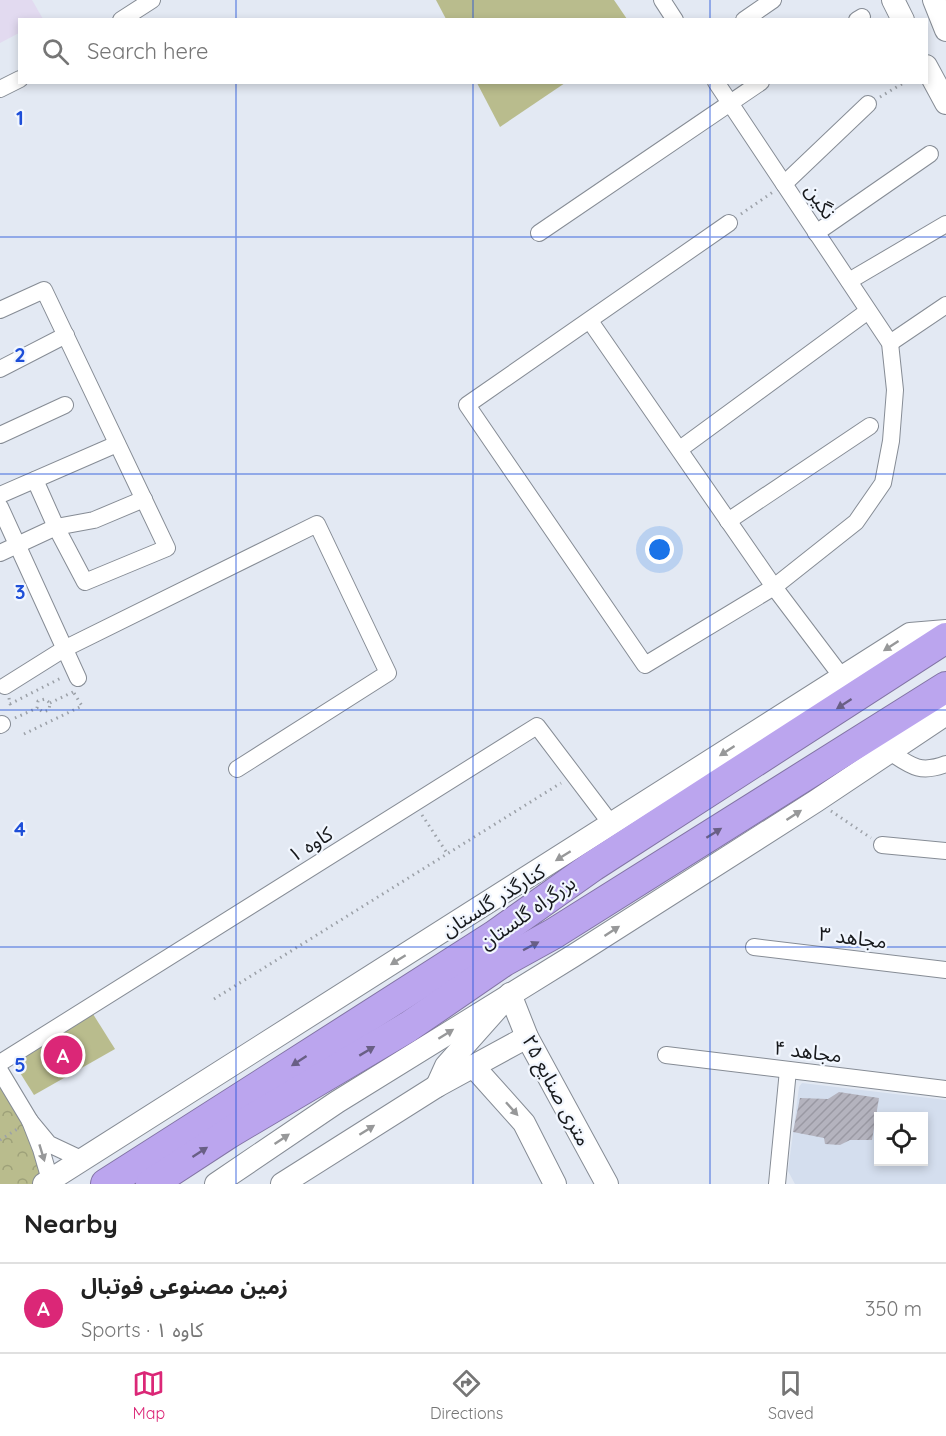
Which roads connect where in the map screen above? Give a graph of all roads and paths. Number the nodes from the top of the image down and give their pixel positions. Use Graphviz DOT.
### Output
graph roads {
  1 [pos="152,0"];
  2 [pos="662,0"];
  3 [pos="773,0"];
  4 [pos="893,0"];
  5 [pos="934,0"];
  6 [pos="124,18"];
  7 [pos="674,18"];
  8 [pos="747,18"];
  9 [pos="902,18"];
  10 [pos="946,30"];
  11 [pos="928,68"];
  12 [pos="18,80"];
  13 [pos="717,84"];
  14 [pos="758,84"];
  15 [pos="901,84"];
  16 [pos="0,89"];
  17 [pos="730,103"];
  18 [pos="946,103"];
  19 [pos="868,104"];
  20 [pos="930,154"];
  21 [pos="784,184"];
  22 [pos="729,223"];
  23 [pos="946,224"];
  24 [pos="539,233"];
  25 [pos="816,233"];
  26 [pos="849,281"];
  27 [pos="946,305"];
  28 [pos="0,310"];
  29 [pos="868,310"];
  30 [pos="590,321"];
  31 [pos="66,335"];
  32 [pos="890,343"];
  33 [pos="0,369"];
  34 [pos="65,405"];
  35 [pos="870,426"];
  36 [pos="0,435"];
  37 [pos="117,444"];
  38 [pos="680,449"];
  39 [pos="35,480"];
  40 [pos="0,495"];
  41 [pos="144,499"];
  42 [pos="0,507"];
  43 [pos="728,521"];
  44 [pos="56,527"];
  45 [pos="17,545"];
  46 [pos="0,554"];
  47 [pos="774,586"];
  48 [pos="946,631"];
  49 [pos="946,638"];
  50 [pos="64,649"];
  51 [pos="842,677"];
  52 [pos="74,684"];
  53 [pos="5,686"];
  54 [pos="946,687"];
  55 [pos="37,691"];
  56 [pos="41,699"];
  57 [pos="50,703"];
  58 [pos="37,708"];
  59 [pos="46,712"];
  60 [pos="946,714"];
  61 [pos="51,721"];
  62 [pos="1,725"];
  63 [pos="24,734"];
  64 [pos="890,752"];
  65 [pos="946,764"];
  66 [pos="237,769"];
  67 [pos="574,775"];
  68 [pos="816,801"];
  69 [pos="414,803"];
  70 [pos="654,828"];
  71 [pos="620,835"];
  72 [pos="882,845"];
  73 [pos="946,851"];
  74 [pos="447,853"];
  75 [pos="677,856"];
  76 [pos="648,874"];
  77 [pos="754,947"];
  78 [pos="946,970"];
  79 [pos="510,994"];
  80 [pos="214,999"];
  81 [pos="527,1037"];
  82 [pos="666,1055"];
  83 [pos="0,1063"];
  84 [pos="473,1066"];
  85 [pos="788,1070"];
  86 [pos="0,1071"];
  87 [pos="437,1086"];
  88 [pos="946,1089"];
  89 [pos="30,1121"];
  90 [pos="0,1140"];
  91 [pos="83,1160"];
  92 [pos="47,1182"];
  93 [pos="106,1184"];
  94 [pos="151,1184"];
  95 [pos="216,1184"];
  96 [pos="282,1184"];
  97 [pos="555,1184"];
  98 [pos="607,1184"];
  99 [pos="777,1184"];
  1 -- 6 [label="street"];
  2 -- 7 [label="street"];
  3 -- 8 [label="street"];
  4 -- 9 [label="street"];
  5 -- 10 [label="street"];
  11 -- 18 [label="street"];
  12 -- 16 [label="street"];
  13 -- 17 [label="street, نگین"];
  14 -- 17 [label="street"];
  15 -- 19 [label="path"];
  17 -- 21 [label="street, نگین"];
  17 -- 24 [label="street"];
  19 -- 21 [label="street"];
  20 -- 25 [label="street"];
  21 -- 22 [label="path"];
  21 -- 25 [label="street, نگین"];
  22 -- 30 [label="street"];
  23 -- 26 [label="street"];
  25 -- 26 [label="street, نگین"];
  26 -- 29 [label="street, نگین"];
  27 -- 32 [label="street"];
  28 -- 31 [label="street"];
  29 -- 32 [label="street, نگین"];
  29 -- 38 [label="street"];
  30 -- 38 [label="street"];
  30 -- 47 [label="street"];
  31 -- 33 [label="street"];
  31 -- 37 [label="street"];
  32 -- 47 [label="street"];
  34 -- 36 [label="street"];
  35 -- 43 [label="street"];
  37 -- 39 [label="street"];
  37 -- 41 [label="street"];
  38 -- 43 [label="street"];
  39 -- 40 [label="street"];
  39 -- 44 [label="street"];
  41 -- 44 [label="street"];
  41 -- 44 [label="street"];
  42 -- 45 [label="street"];
  43 -- 47 [label="street"];
  44 -- 45 [label="street"];
  45 -- 46 [label="street"];
  45 -- 50 [label="street"];
  47 -- 51 [label="street"];
  48 -- 51 [label="street, کنارگذر گلستان, one-way"];
  49 -- 70 [label="highway, بزرگراه گلستان, one-way"];
  50 -- 52 [label="street"];
  50 -- 53 [label="street"];
  50 -- 55 [label="path"];
  50 -- 66 [label="street"];
  51 -- 71 [label="street, کنارگذر گلستان, one-way"];
  52 -- 57 [label="path"];
  52 -- 61 [label="path"];
  53 -- 55 [label="path"];
  75 -- 54 [label="highway, بزرگراه گلستان, one-way"];
  55 -- 56 [label="path"];
  56 -- 57 [label="path"];
  56 -- 58 [label="path"];
  57 -- 59 [label="path"];
  58 -- 59 [label="path"];
  58 -- 62 [label="path"];
  59 -- 61 [label="path"];
  60 -- 64 [label="street"];
  61 -- 63 [label="path"];
  64 -- 65 [label="street"];
  64 -- 68 [label="street"];
  67 -- 69 [label="street, کاوه ۱"];
  67 -- 71 [label="street, کاوه ۱"];
  67 -- 74 [label="path"];
  68 -- 72 [label="path"];
  79 -- 68 [label="street, one-way"];
  69 -- 74 [label="path"];
  69 -- 83 [label="street, کاوه ۱"];
  70 -- 71 [label="highway, بزرگراه گلستان"];
  70 -- 75 [label="highway"];
  71 -- 76 [label="highway"];
  71 -- 91 [label="street, کنارگذر گلستان, one-way"];
  71 -- 93 [label="highway, بزرگراه گلستان, one-way"];
  72 -- 73 [label="street"];
  74 -- 80 [label="path"];
  75 -- 76 [label="highway, بزرگراه گلستان"];
  94 -- 76 [label="highway, بزرگراه گلستان, one-way"];
  77 -- 78 [label="street, مجاهد ۳"];
  79 -- 81 [label="street, ۲۵ متری صنایع"];
  79 -- 87 [label="street"];
  95 -- 79 [label="street, one-way"];
  81 -- 84 [label="street"];
  81 -- 98 [label="street, ۲۵ متری صنایع"];
  82 -- 85 [label="street, مجاهد ۴"];
  84 -- 87 [label="street"];
  84 -- 97 [label="street, one-way"];
  85 -- 88 [label="street, مجاهد ۴"];
  85 -- 99 [label="street"];
  86 -- 89 [label="street"];
  96 -- 87 [label="street, one-way"];
  89 -- 90 [label="path"];
  89 -- 91 [label="street"];
  89 -- 92 [label="street, one-way"];
  91 -- 92 [label="street, کنارگذر گلستان"];
}
